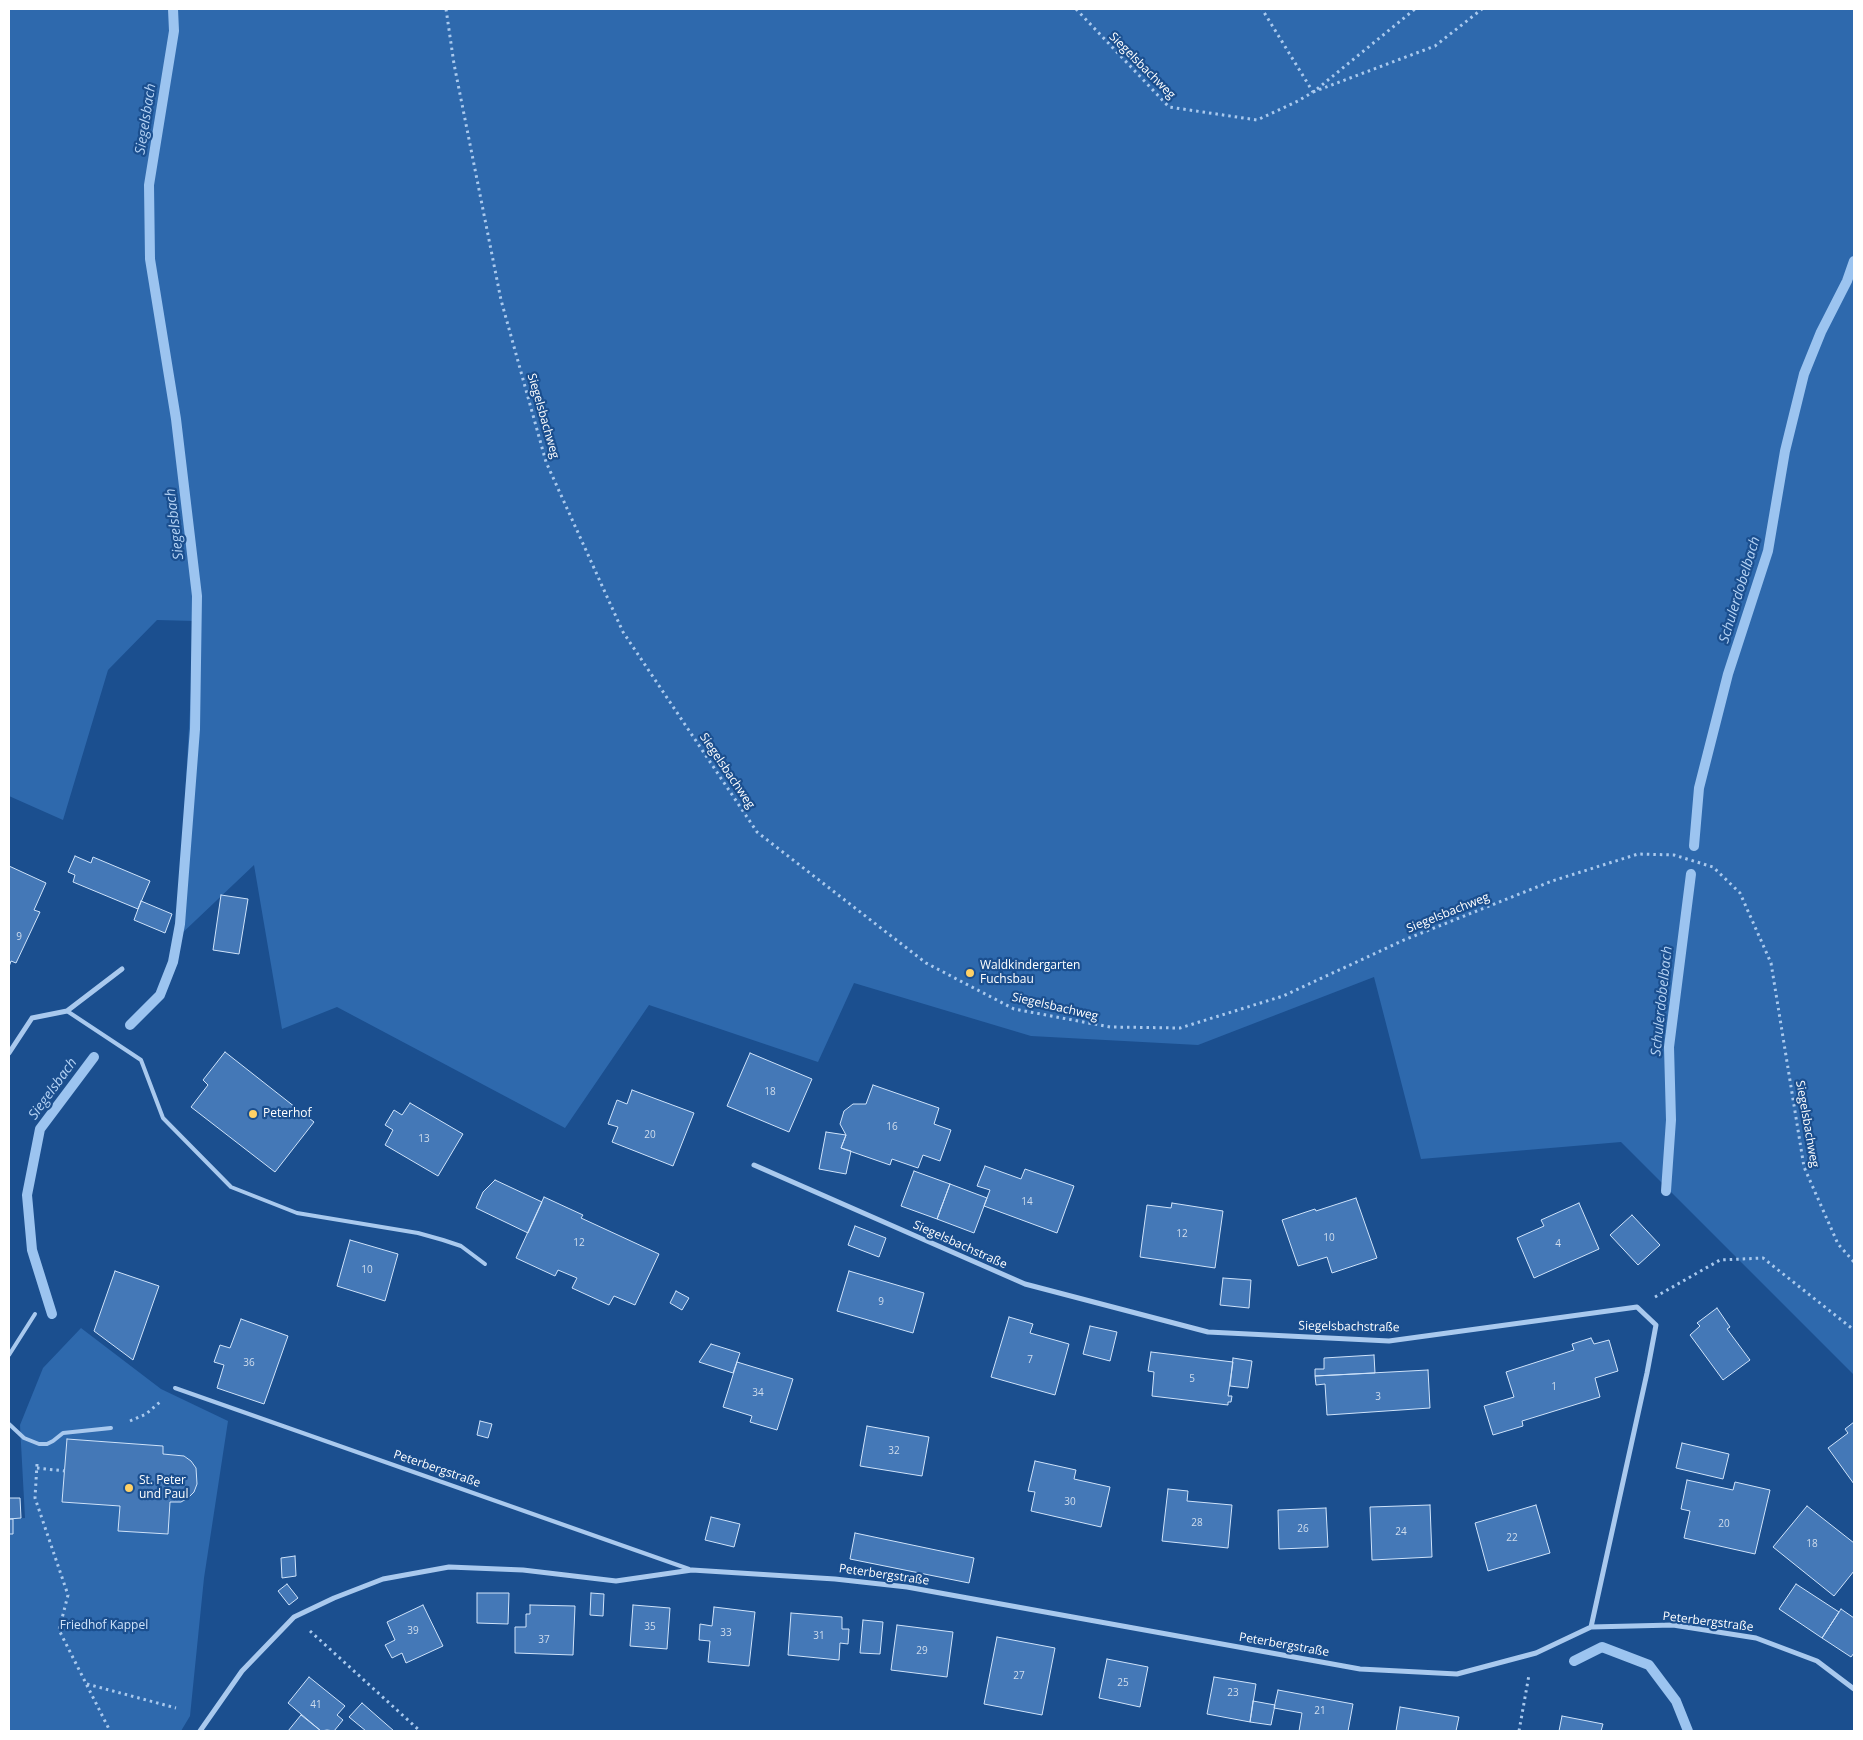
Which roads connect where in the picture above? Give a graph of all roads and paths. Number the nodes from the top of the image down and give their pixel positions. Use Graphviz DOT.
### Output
graph roads {
  1 [pos="446,9"];
  2 [pos="1076,9"];
  3 [pos="1262,9"];
  4 [pos="1415,9"];
  5 [pos="1482,9"];
  6 [pos="1313,92"];
  7 [pos="122,969"];
  8 [pos="67,1012"];
  9 [pos="9,1053"];
  10 [pos="754,1165"];
  11 [pos="1854,1262"];
  12 [pos="485,1264"];
  13 [pos="1637,1307"];
  14 [pos="35,1314"];
  15 [pos="1854,1330"];
  16 [pos="9,1355"];
  17 [pos="175,1388"];
  18 [pos="9,1424"];
  19 [pos="111,1428"];
  20 [pos="39,1444"];
  21 [pos="37,1468"];
  22 [pos="65,1471"];
  23 [pos="692,1570"];
  24 [pos="294,1617"];
  25 [pos="1591,1627"];
  26 [pos="1528,1676"];
  27 [pos="86,1684"];
  28 [pos="1854,1689"];
  29 [pos="176,1708"];
  30 [pos="110,1731"];
  31 [pos="200,1731"];
  32 [pos="420,1731"];
  33 [pos="1519,1731"];
  1 -- 11 [label="path, Siegelsbachweg"];
  2 -- 6 [label="path, Siegelsbachweg"];
  3 -- 6 [label="path"];
  4 -- 6 [label="path"];
  5 -- 6 [label="path"];
  7 -- 8 [label="street"];
  8 -- 9 [label="street"];
  8 -- 12 [label="lane"];
  10 -- 13 [label="street, Siegelsbachstraße"];
  13 -- 15 [label="path"];
  13 -- 25 [label="street"];
  14 -- 16 [label="lane"];
  17 -- 23 [label="lane, Peterbergstraße"];
  18 -- 20 [label="lane"];
  19 -- 20 [label="lane"];
  20 -- 21 [label="path"];
  21 -- 22 [label="path"];
  21 -- 27 [label="path"];
  23 -- 24 [label="street, Peterbergstraße"];
  23 -- 25 [label="street, Peterbergstraße"];
  24 -- 31 [label="street, Peterbergstraße"];
  24 -- 32 [label="path"];
  25 -- 28 [label="street, Peterbergstraße"];
  26 -- 33 [label="path"];
  27 -- 29 [label="path"];
  27 -- 30 [label="path"];
}
